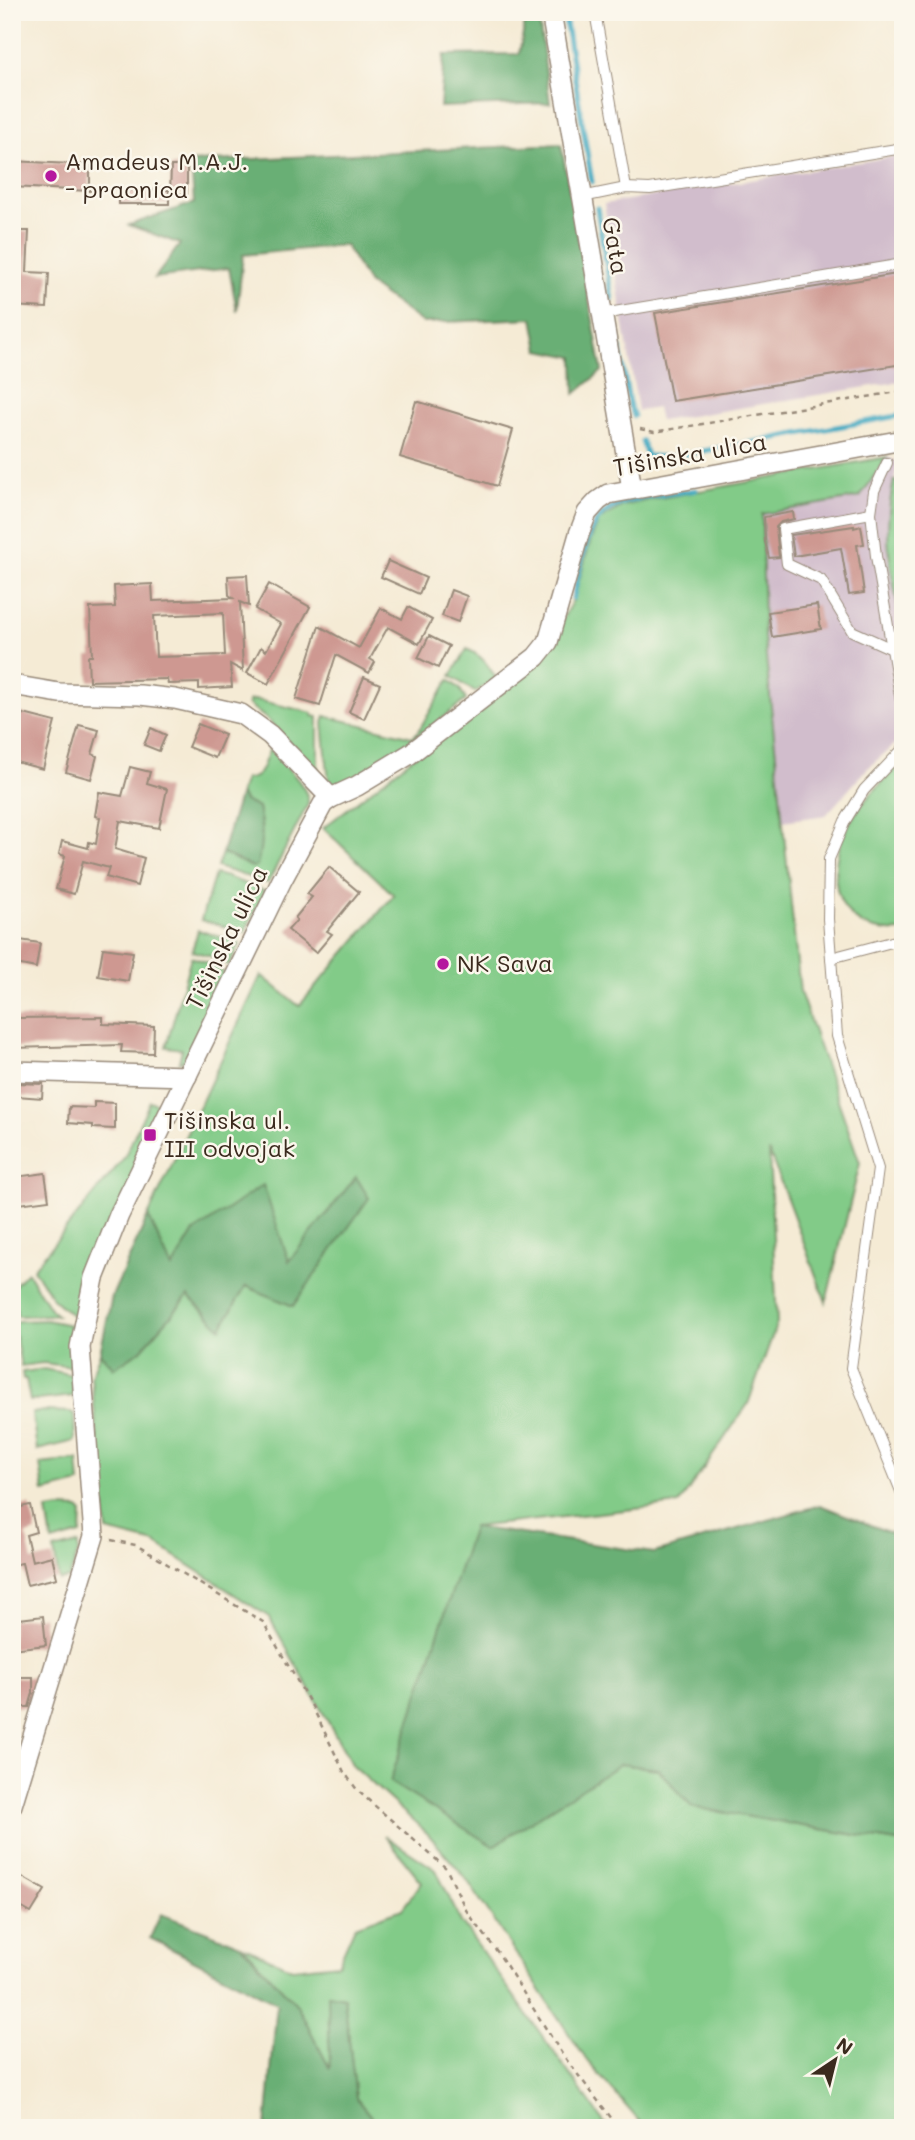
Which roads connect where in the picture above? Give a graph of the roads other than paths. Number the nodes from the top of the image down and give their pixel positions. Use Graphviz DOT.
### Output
graph roads {
  1 [pos="551,12"];
  2 [pos="595,12"];
  3 [pos="903,148"];
  4 [pos="626,188"];
  5 [pos="582,197"];
  6 [pos="903,264"];
  7 [pos="602,314"];
  8 [pos="903,440"];
  9 [pos="887,463"];
  10 [pos="632,489"];
  11 [pos="871,513"];
  12 [pos="892,649"];
  13 [pos="12,685"];
  14 [pos="903,713"];
  15 [pos="903,749"];
  16 [pos="331,798"];
  17 [pos="903,939"];
  18 [pos="831,958"];
  19 [pos="12,1071"];
  20 [pos="187,1076"];
  21 [pos="903,1496"];
  22 [pos="12,1805"];
  1 -- 5 [label="street, Gata"];
  2 -- 4 [label="lane"];
  3 -- 4 [label="lane"];
  4 -- 5 [label="lane"];
  5 -- 7 [label="street, Gata"];
  6 -- 7 [label="lane"];
  7 -- 10 [label="street, Gata"];
  8 -- 10 [label="street, Tišinska ulica"];
  9 -- 11 [label="lane"];
  10 -- 16 [label="street, Tišinska ulica"];
  11 -- 12 [label="lane"];
  11 -- 12 [label="lane"];
  12 -- 14 [label="lane"];
  13 -- 16 [label="street"];
  15 -- 18 [label="lane"];
  16 -- 20 [label="street, Tišinska ulica"];
  17 -- 18 [label="lane"];
  18 -- 21 [label="lane"];
  19 -- 20 [label="street"];
  20 -- 22 [label="street, Tišinska ulica"];
}
